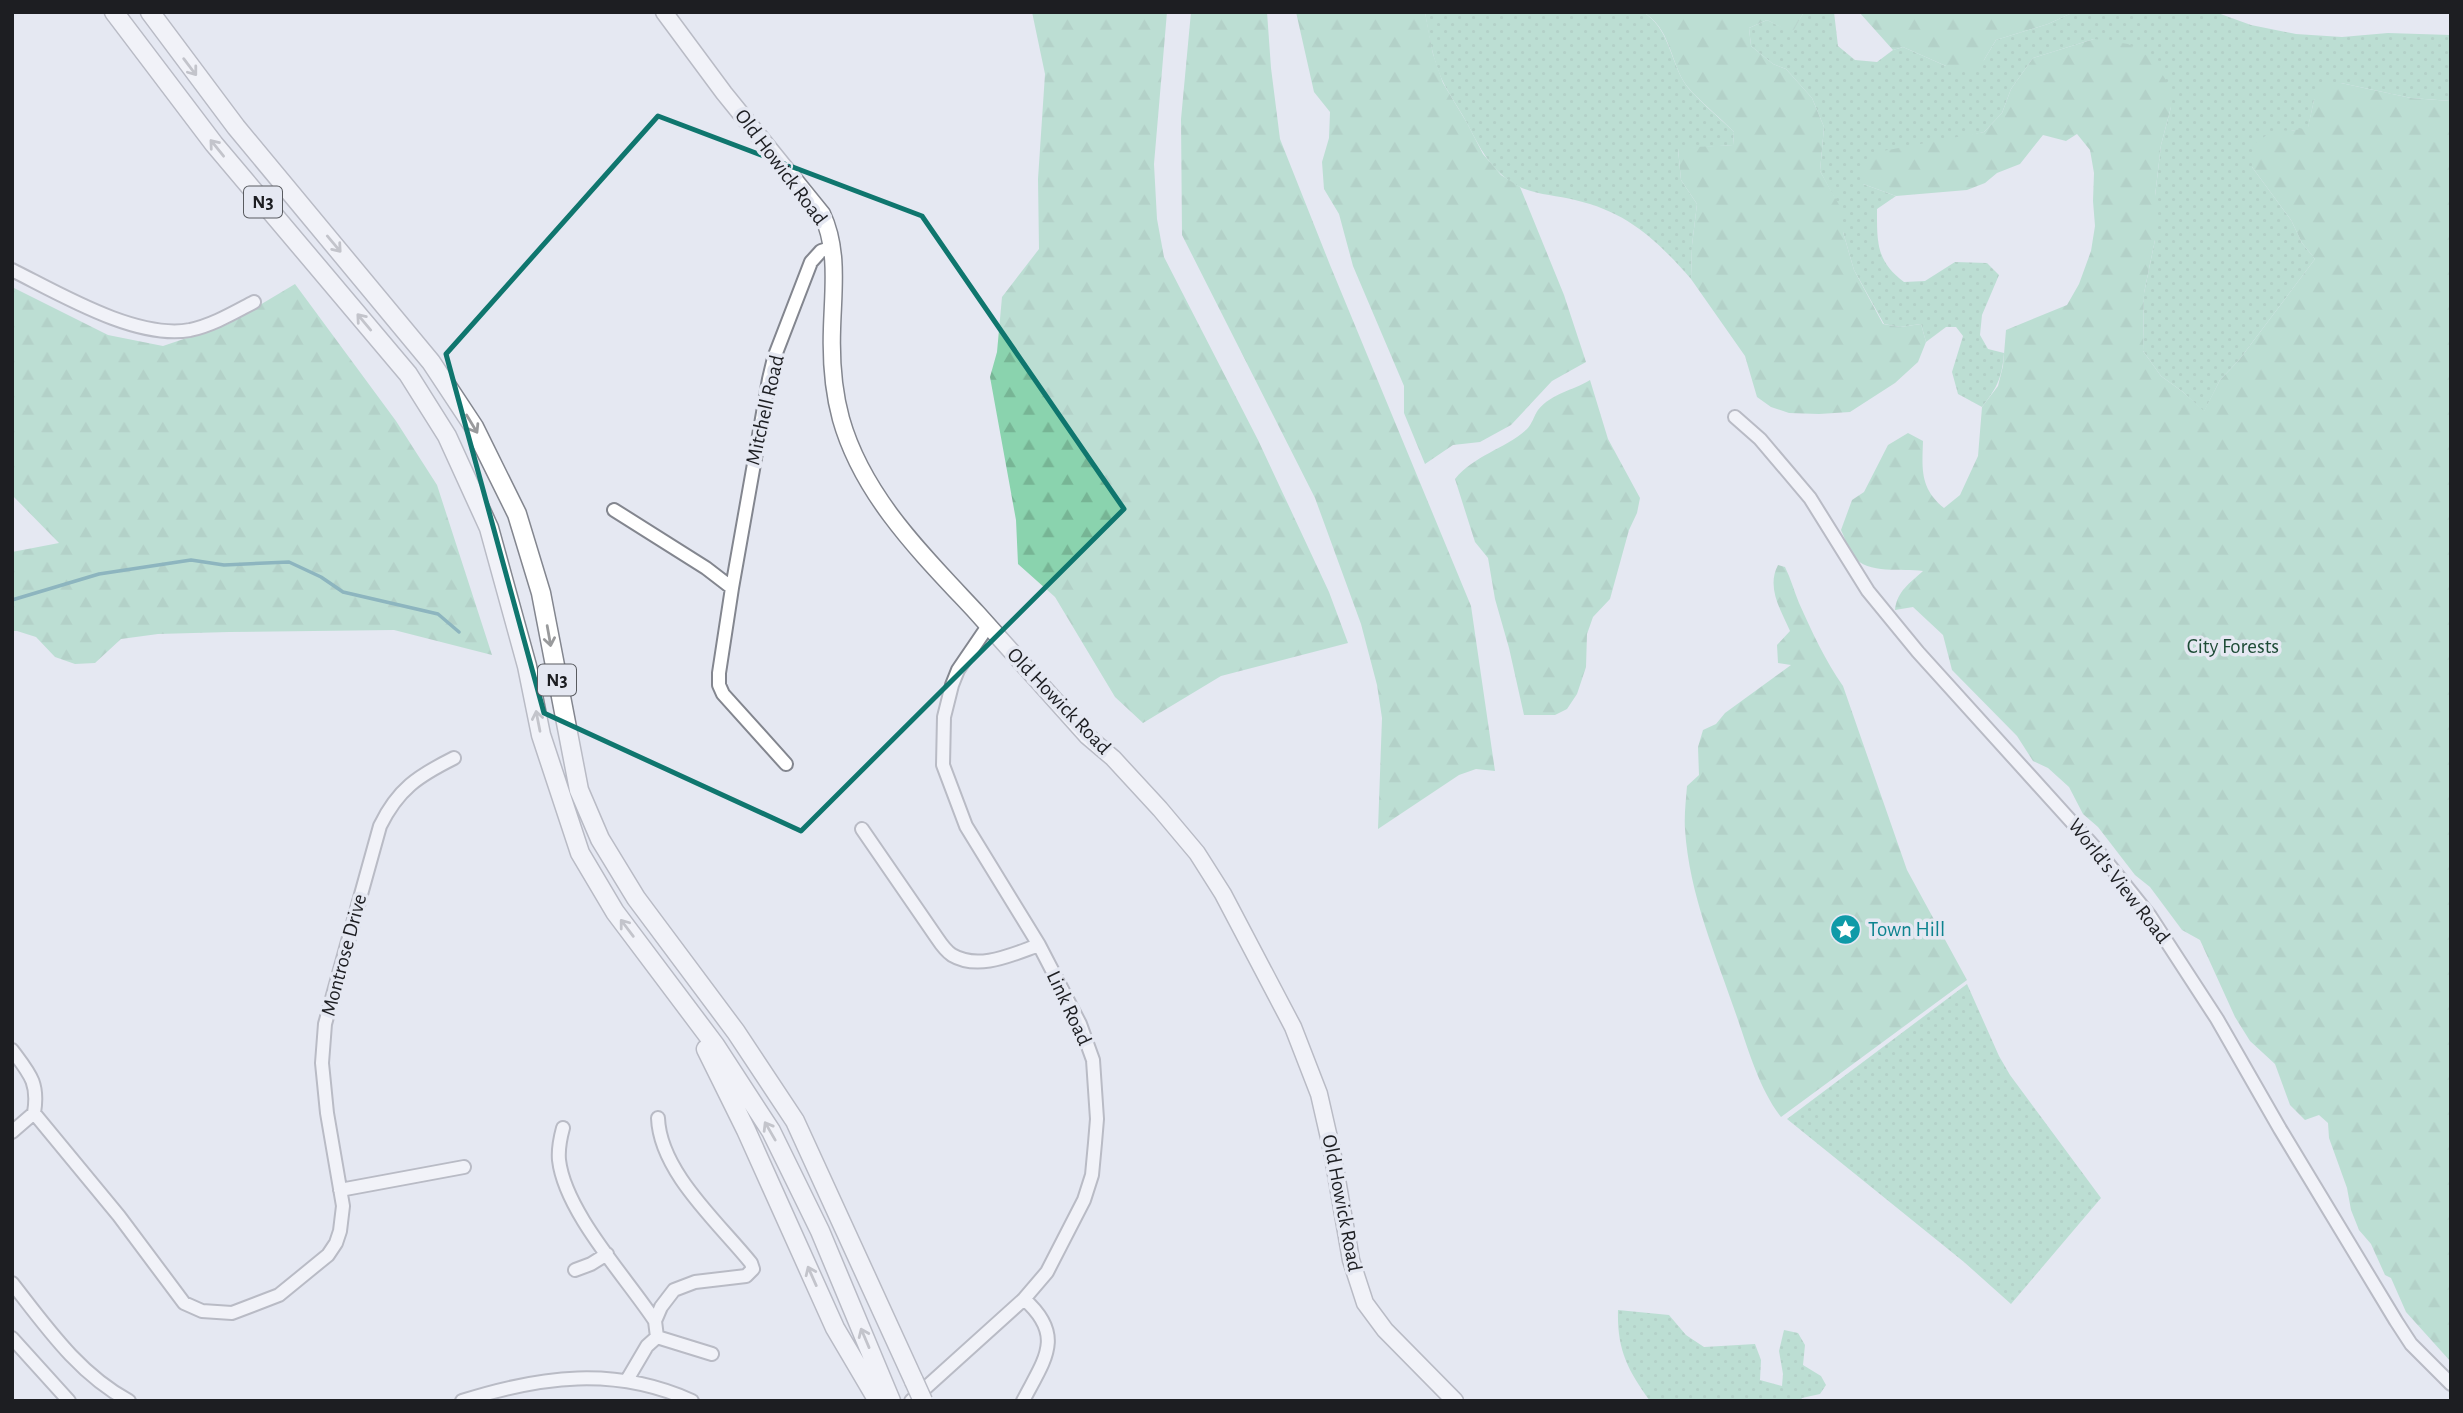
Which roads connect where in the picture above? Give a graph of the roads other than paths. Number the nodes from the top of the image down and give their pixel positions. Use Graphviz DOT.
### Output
graph roads {
  1 [pos="150,12"];
  2 [pos="664,12"];
  3 [pos="119,17"];
  4 [pos="833,247"];
  5 [pos="12,270"];
  6 [pos="254,302"];
  7 [pos="1735,417"];
  8 [pos="614,510"];
  9 [pos="732,588"];
  10 [pos="988,626"];
  11 [pos="454,758"];
  12 [pos="786,764"];
  13 [pos="862,829"];
  14 [pos="1039,945"];
  15 [pos="668,982"];
  16 [pos="12,1050"];
  17 [pos="34,1113"];
  18 [pos="658,1118"];
  19 [pos="563,1128"];
  20 [pos="12,1132"];
  21 [pos="464,1167"];
  22 [pos="340,1190"];
  23 [pos="607,1254"];
  24 [pos="575,1270"];
  25 [pos="12,1283"];
  26 [pos="1024,1299"];
  27 [pos="655,1321"];
  28 [pos="657,1337"];
  29 [pos="12,1338"];
  30 [pos="712,1354"];
  31 [pos="627,1380"];
  32 [pos="2451,1384"];
  33 [pos="69,1401"];
  34 [pos="130,1401"];
  35 [pos="462,1401"];
  36 [pos="692,1401"];
  37 [pos="878,1401"];
  38 [pos="891,1401"];
  39 [pos="911,1401"];
  40 [pos="923,1401"];
  41 [pos="1023,1401"];
  42 [pos="1455,1401"];
  1 -- 40 [label="highway, N3, one-way, bridge"];
  2 -- 4 [label="main road, Old Howick Road"];
  15 -- 3 [label="highway, N3, one-way"];
  4 -- 9 [label="street, Mitchell Road"];
  4 -- 10 [label="main road, Old Howick Road"];
  5 -- 6 [label="street"];
  7 -- 32 [label="street, World's View Road"];
  8 -- 9 [label="street"];
  9 -- 12 [label="street, Mitchell Road"];
  10 -- 14 [label="street, Link Road"];
  10 -- 42 [label="main road, Old Howick Road"];
  11 -- 22 [label="street, Montrose Drive"];
  13 -- 14 [label="street"];
  14 -- 26 [label="street, Link Road"];
  37 -- 15 [label="highway, one-way"];
  38 -- 15 [label="highway, N3, one-way"];
  16 -- 17 [label="street"];
  17 -- 20 [label="street"];
  17 -- 22 [label="street, Montrose Drive"];
  18 -- 27 [label="street"];
  19 -- 23 [label="street"];
  21 -- 22 [label="street"];
  23 -- 24 [label="street"];
  23 -- 27 [label="street"];
  25 -- 34 [label="street"];
  26 -- 39 [label="street, Link Road"];
  26 -- 41 [label="street"];
  27 -- 28 [label="street"];
  28 -- 30 [label="street"];
  28 -- 31 [label="street"];
  29 -- 33 [label="street"];
  31 -- 35 [label="street"];
  31 -- 36 [label="street"];
}
